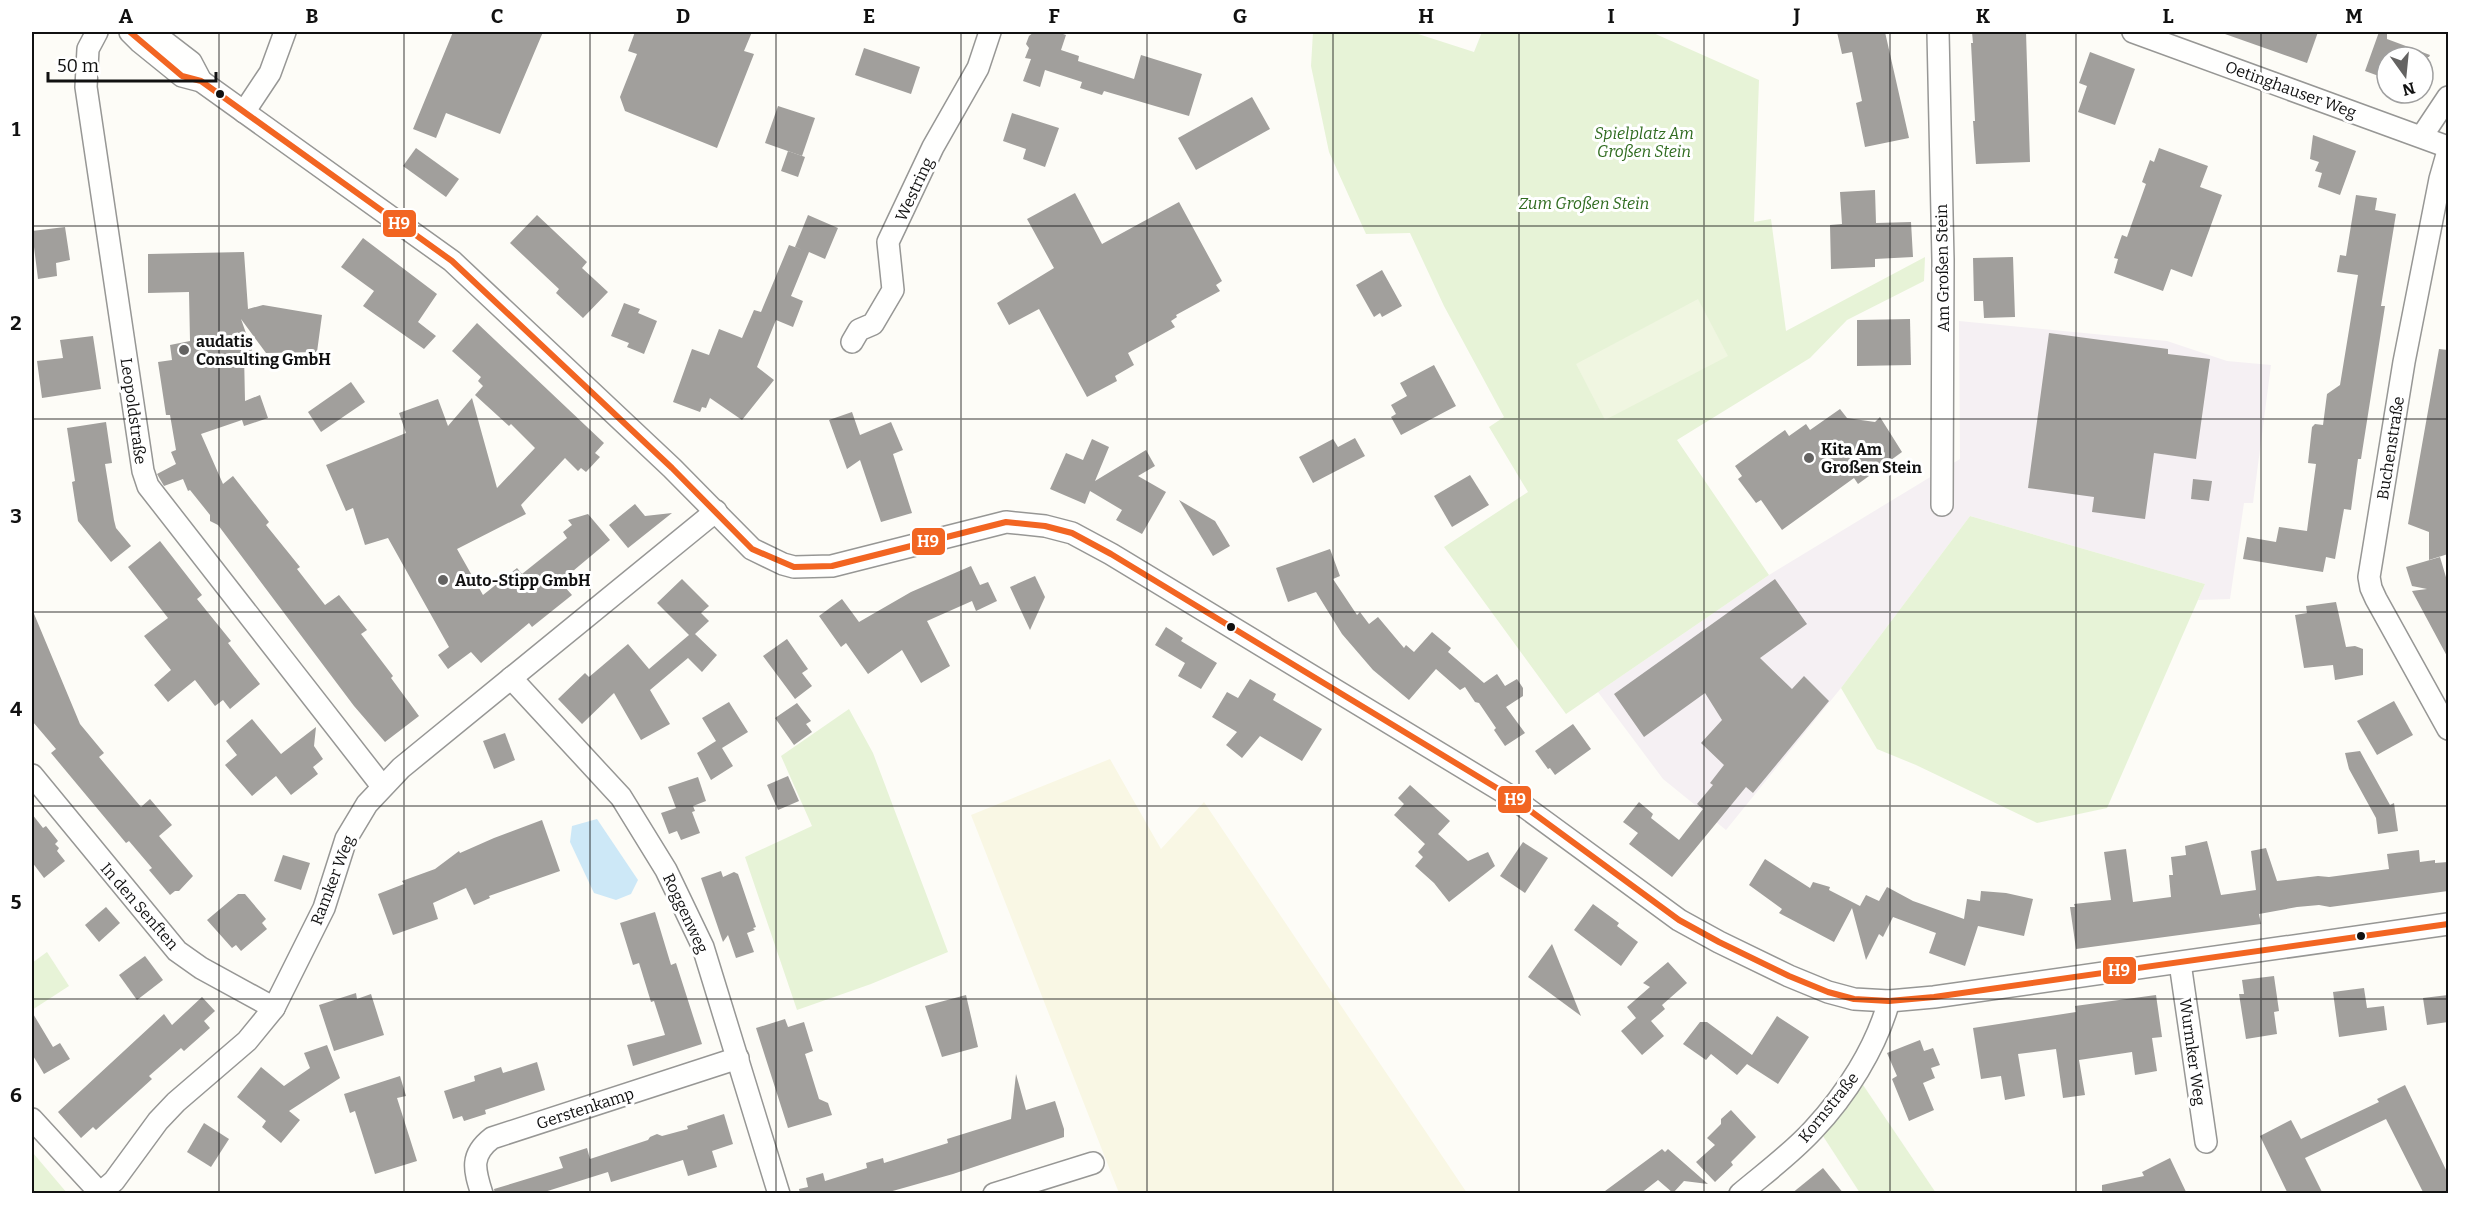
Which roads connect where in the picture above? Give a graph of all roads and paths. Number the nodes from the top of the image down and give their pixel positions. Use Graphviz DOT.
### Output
graph roads {
  1 [pos="97,32"];
  2 [pos="130,32"];
  3 [pos="152,32"];
  4 [pos="285,32"];
  5 [pos="990,32"];
  6 [pos="1938,32"];
  7 [pos="2133,32"];
  8 [pos="201,81"];
  9 [pos="2448,97"];
  10 [pos="244,112"];
  11 [pos="2422,136"];
  12 [pos="2448,149"];
  13 [pos="852,342"];
  14 [pos="1942,505"];
  15 [pos="716,511"];
  16 [pos="511,678"];
  17 [pos="2448,729"];
  18 [pos="32,775"];
  19 [pos="382,786"];
  20 [pos="2448,924"];
  21 [pos="2180,963"];
  22 [pos="1889,1001"];
  23 [pos="273,1008"];
  24 [pos="738,1058"];
  25 [pos="32,1119"];
  26 [pos="2206,1142"];
  27 [pos="1093,1163"];
  28 [pos="100,1193"];
  29 [pos="482,1194"];
  30 [pos="779,1194"];
  31 [pos="994,1194"];
  32 [pos="1740,1194"];
  1 -- 19 [label="street, Leopoldstraße"];
  2 -- 8 [label="street"];
  3 -- 8 [label="street"];
  4 -- 10 [label="street"];
  5 -- 13 [label="street, Westring"];
  6 -- 14 [label="street, Am Großen Stein"];
  7 -- 11 [label="street, Oetinghauser Weg"];
  8 -- 10 [label="street"];
  9 -- 11 [label="street"];
  10 -- 15 [label="street"];
  11 -- 12 [label="street, Oetinghauser Weg"];
  12 -- 17 [label="street, Buchenstraße"];
  15 -- 16 [label="street, Ramker Weg"];
  15 -- 22 [label="street"];
  16 -- 19 [label="street, Ramker Weg"];
  16 -- 24 [label="street, Roggenweg"];
  18 -- 23 [label="street, In den Senften"];
  19 -- 23 [label="street, Ramker Weg"];
  20 -- 21 [label="street"];
  21 -- 22 [label="street"];
  21 -- 26 [label="street, Wurmker Weg"];
  22 -- 32 [label="street, Kornstraße"];
  23 -- 28 [label="street, Ramker Weg"];
  24 -- 29 [label="street, Gerstenkamp"];
  24 -- 30 [label="street, Roggenweg"];
  25 -- 28 [label="street"];
  27 -- 31 [label="street"];
}
